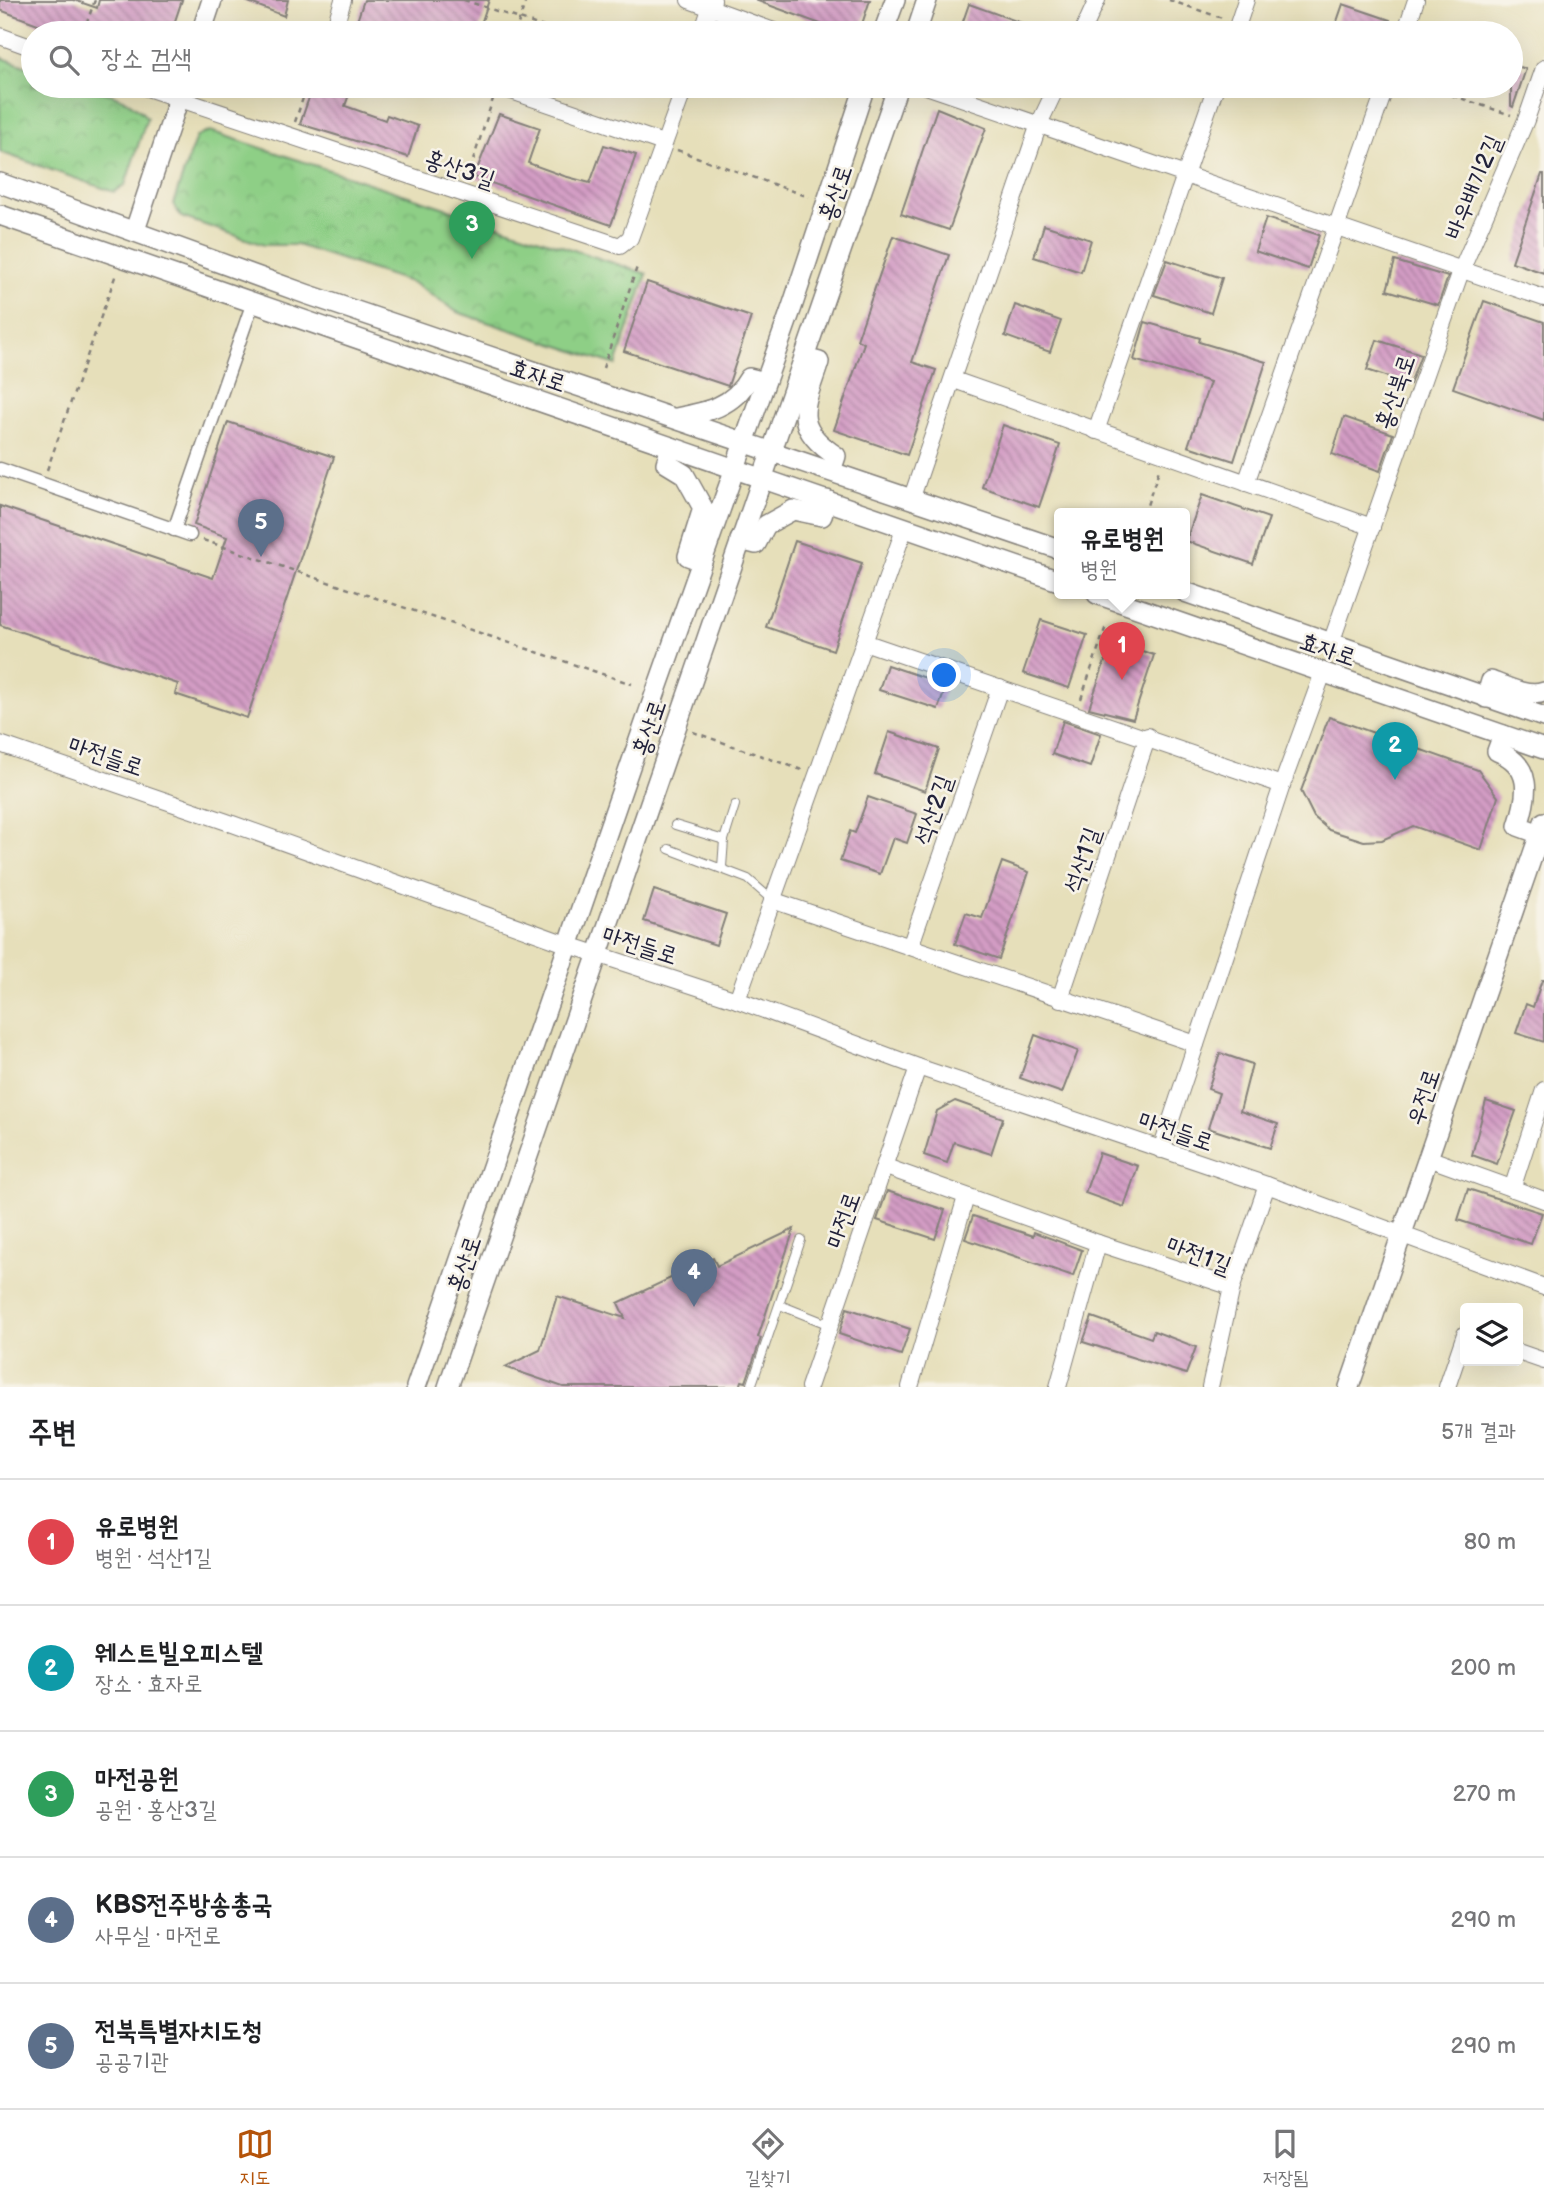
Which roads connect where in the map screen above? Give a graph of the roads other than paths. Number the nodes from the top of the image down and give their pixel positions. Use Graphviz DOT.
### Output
graph roads {
  1 [pos="212,0"];
  2 [pos="343,0"];
  3 [pos="689,0"];
  4 [pos="895,0"];
  5 [pos="927,0"];
  6 [pos="1097,0"];
  7 [pos="1246,0"];
  8 [pos="1416,0"];
  9 [pos="712,4"];
  10 [pos="205,21"];
  11 [pos="337,21"];
  12 [pos="706,21"];
  13 [pos="751,21"];
  14 [pos="887,21"];
  15 [pos="920,21"];
  16 [pos="1087,21"];
  17 [pos="1238,21"];
  18 [pos="1409,21"];
  19 [pos="0,36"];
  20 [pos="21,44"];
  21 [pos="1542,78"];
  22 [pos="178,98"];
  23 [pos="197,98"];
  24 [pos="518,98"];
  25 [pos="682,98"];
  26 [pos="861,98"];
  27 [pos="894,98"];
  28 [pos="962,98"];
  29 [pos="1051,98"];
  30 [pos="1212,98"];
  31 [pos="1382,98"];
  32 [pos="1039,124"];
  33 [pos="670,146"];
  34 [pos="1185,177"];
  35 [pos="0,183"];
  36 [pos="0,215"];
  37 [pos="1336,229"];
  38 [pos="135,230"];
  39 [pos="1461,271"];
  40 [pos="1544,298"];
  41 [pos="253,302"];
  42 [pos="804,358"];
  43 [pos="954,380"];
  44 [pos="765,382"];
  45 [pos="674,418"];
  46 [pos="1096,431"];
  47 [pos="743,442"];
  48 [pos="671,447"];
  49 [pos="771,451"];
  50 [pos="734,468"];
  51 [pos="0,469"];
  52 [pos="831,471"];
  53 [pos="762,477"];
  54 [pos="1246,484"];
  55 [pos="912,498"];
  56 [pos="827,500"];
  57 [pos="905,527"];
  58 [pos="1372,527"];
  59 [pos="174,530"];
  60 [pos="190,535"];
  61 [pos="740,540"];
  62 [pos="1054,546"];
  63 [pos="702,561"];
  64 [pos="1054,579"];
  65 [pos="1190,594"];
  66 [pos="1111,599"];
  67 [pos="864,642"];
  68 [pos="1331,643"];
  69 [pos="1323,673"];
  70 [pos="1000,688"];
  71 [pos="1544,692"];
  72 [pos="1486,698"];
  73 [pos="1544,717"];
  74 [pos="1503,735"];
  75 [pos="1148,736"];
  76 [pos="0,744"];
  77 [pos="1544,749"];
  78 [pos="1282,785"];
  79 [pos="735,805"];
  80 [pos="675,825"];
  81 [pos="1543,826"];
  82 [pos="724,840"];
  83 [pos="668,849"];
  84 [pos="722,867"];
  85 [pos="772,900"];
  86 [pos="569,945"];
  87 [pos="910,947"];
  88 [pos="597,955"];
  89 [pos="1060,999"];
  90 [pos="737,1000"];
  91 [pos="1196,1044"];
  92 [pos="918,1068"];
  93 [pos="1544,1090"];
  94 [pos="1161,1150"];
  95 [pos="1428,1158"];
  96 [pos="886,1167"];
  97 [pos="1267,1185"];
  98 [pos="1511,1189"];
  99 [pos="966,1197"];
  100 [pos="1544,1200"];
  101 [pos="1402,1234"];
  102 [pos="801,1240"];
  103 [pos="1098,1243"];
  104 [pos="1232,1287"];
  105 [pos="1544,1287"];
  106 [pos="780,1305"];
  107 [pos="830,1325"];
  108 [pos="1460,1349"];
  109 [pos="1523,1354"];
  110 [pos="1544,1361"];
  111 [pos="912,1382"];
  112 [pos="416,1387"];
  113 [pos="448,1387"];
  114 [pos="751,1387"];
  115 [pos="809,1387"];
  116 [pos="1058,1387"];
  117 [pos="1209,1387"];
  118 [pos="1349,1387"];
  119 [pos="1447,1387"];
  1 -- 10 [label="street"];
  2 -- 11 [label="street"];
  3 -- 9 [label="street"];
  4 -- 14 [label="street"];
  5 -- 15 [label="street"];
  6 -- 16 [label="street"];
  7 -- 17 [label="street"];
  8 -- 18 [label="street"];
  9 -- 12 [label="street"];
  9 -- 13 [label="street"];
  19 -- 20 [label="street"];
  21 -- 39 [label="street, 바우배기2길"];
  22 -- 38 [label="street"];
  23 -- 33 [label="street, 홍산3길"];
  24 -- 33 [label="street"];
  25 -- 33 [label="street"];
  26 -- 44 [label="street, 홍산로"];
  27 -- 42 [label="street, 홍산로"];
  28 -- 32 [label="street"];
  29 -- 32 [label="street"];
  30 -- 34 [label="street"];
  31 -- 37 [label="street"];
  32 -- 34 [label="street"];
  32 -- 43 [label="street"];
  34 -- 37 [label="street"];
  34 -- 46 [label="street"];
  35 -- 38 [label="street, 효자로"];
  36 -- 41 [label="street, 효자로"];
  37 -- 39 [label="street"];
  37 -- 54 [label="street"];
  38 -- 45 [label="street, 효자로"];
  39 -- 40 [label="street"];
  39 -- 58 [label="street, 홍산북로"];
  41 -- 48 [label="street, 효자로"];
  41 -- 59 [label="street"];
  42 -- 49 [label="street, 홍산로"];
  42 -- 52 [label="street"];
  43 -- 46 [label="street"];
  43 -- 55 [label="street"];
  44 -- 45 [label="street"];
  44 -- 47 [label="street, 홍산로"];
  45 -- 47 [label="street, 효자로"];
  46 -- 54 [label="street"];
  47 -- 49 [label="street, 효자로"];
  47 -- 50 [label="street, 홍산로"];
  48 -- 50 [label="street, 효자로"];
  48 -- 63 [label="street"];
  49 -- 52 [label="street, 효자로"];
  49 -- 53 [label="street, 홍산로"];
  50 -- 53 [label="street, 효자로"];
  50 -- 63 [label="street, 홍산로"];
  51 -- 59 [label="street"];
  52 -- 55 [label="street, 효자로"];
  53 -- 56 [label="street, 효자로"];
  53 -- 61 [label="street, 홍산로"];
  54 -- 58 [label="street"];
  55 -- 62 [label="street, 효자로"];
  56 -- 57 [label="street, 효자로"];
  56 -- 61 [label="street"];
  57 -- 64 [label="street, 효자로"];
  57 -- 67 [label="street"];
  58 -- 68 [label="street, 홍산북로"];
  59 -- 60 [label="street"];
  61 -- 88 [label="street, 홍산로"];
  63 -- 86 [label="street, 홍산로"];
  65 -- 68 [label="street, 효자로"];
  66 -- 69 [label="street, 효자로"];
  67 -- 70 [label="street"];
  67 -- 85 [label="street"];
  68 -- 72 [label="street, 효자로"];
  69 -- 74 [label="street, 효자로"];
  69 -- 78 [label="street"];
  70 -- 75 [label="street"];
  70 -- 87 [label="street, 석산2길"];
  71 -- 72 [label="street"];
  72 -- 73 [label="street, 효자로"];
  74 -- 77 [label="street, 효자로"];
  74 -- 81 [label="street"];
  75 -- 78 [label="street"];
  75 -- 89 [label="street, 석산1길"];
  76 -- 86 [label="street, 마전들로"];
  78 -- 91 [label="street"];
  79 -- 82 [label="lane"];
  80 -- 82 [label="lane"];
  81 -- 95 [label="street, 우전로"];
  82 -- 84 [label="lane"];
  83 -- 84 [label="lane"];
  84 -- 85 [label="lane"];
  85 -- 87 [label="street"];
  85 -- 90 [label="street"];
  86 -- 88 [label="street, 마전들로"];
  86 -- 112 [label="street, 홍산로"];
  87 -- 89 [label="street"];
  88 -- 90 [label="street, 마전들로"];
  88 -- 113 [label="street, 홍산로"];
  89 -- 91 [label="street"];
  90 -- 92 [label="street, 마전들로"];
  91 -- 94 [label="street"];
  92 -- 94 [label="street, 마전들로"];
  92 -- 96 [label="street, 마전로"];
  93 -- 98 [label="street"];
  94 -- 97 [label="street, 마전들로"];
  95 -- 98 [label="street"];
  95 -- 101 [label="street, 우전로"];
  96 -- 99 [label="street, 마전1길"];
  96 -- 107 [label="street, 마전로"];
  97 -- 101 [label="street, 마전들로"];
  97 -- 104 [label="street"];
  98 -- 100 [label="street"];
  99 -- 103 [label="street, 마전1길"];
  99 -- 111 [label="street"];
  101 -- 105 [label="street, 마전들로"];
  101 -- 118 [label="street, 우전로"];
  102 -- 106 [label="lane"];
  103 -- 104 [label="street, 마전1길"];
  103 -- 116 [label="street"];
  104 -- 117 [label="street, 마전1길"];
  106 -- 107 [label="lane"];
  106 -- 114 [label="lane"];
  107 -- 115 [label="street, 마전로"];
  108 -- 119 [label="street"];
  109 -- 110 [label="street"];
}
